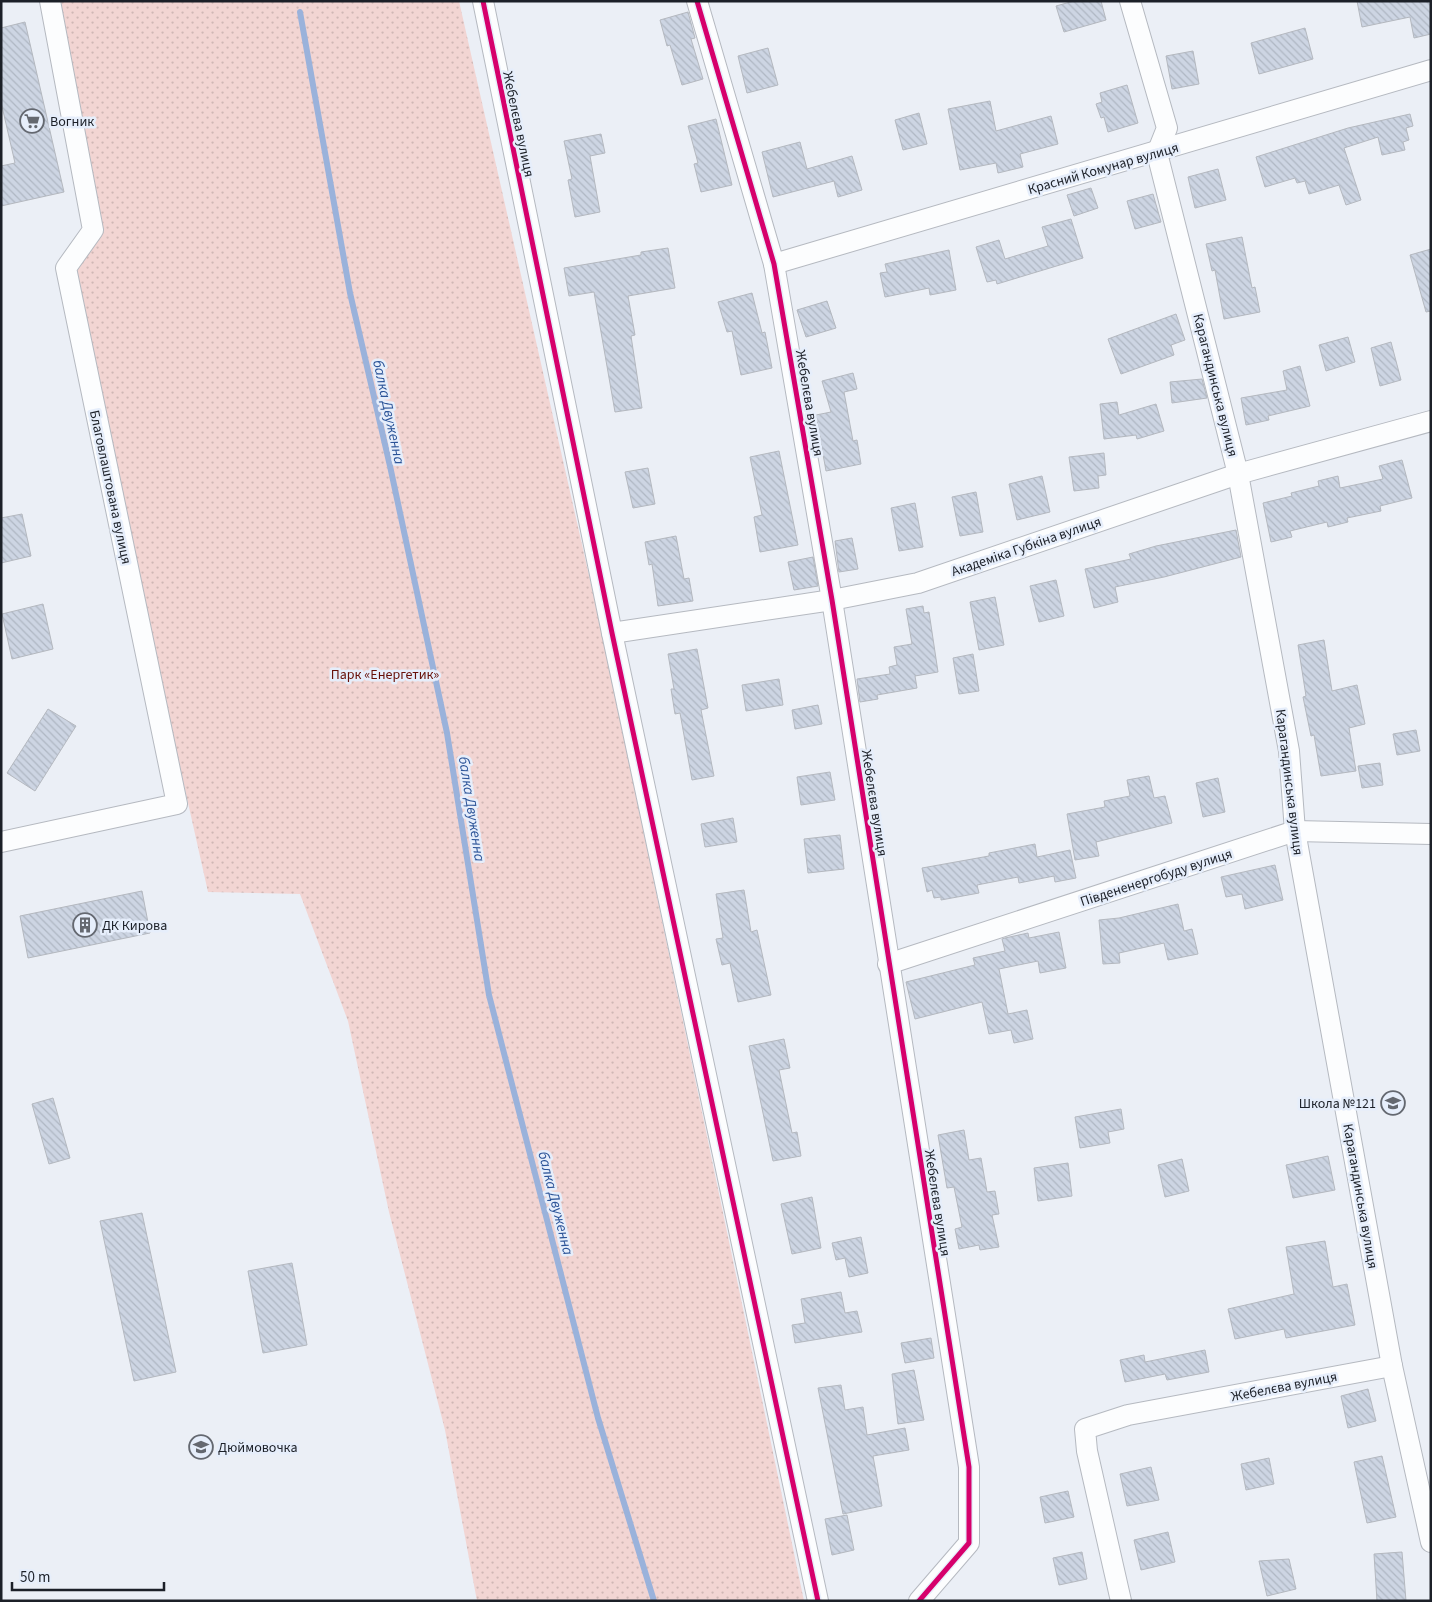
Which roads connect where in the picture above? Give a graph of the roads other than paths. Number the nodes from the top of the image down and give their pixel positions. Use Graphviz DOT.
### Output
graph roads {
  1 [pos="50,1"];
  2 [pos="483,1"];
  3 [pos="698,1"];
  4 [pos="1130,1"];
  5 [pos="1431,70"];
  6 [pos="1157,153"];
  7 [pos="774,264"];
  8 [pos="1431,421"];
  9 [pos="1238,474"];
  10 [pos="832,600"];
  11 [pos="612,632"];
  12 [pos="1294,832"];
  13 [pos="1431,834"];
  14 [pos="1,842"];
  15 [pos="888,964"];
  16 [pos="1392,1366"];
  17 [pos="1431,1542"];
  18 [pos="818,1601"];
  19 [pos="919,1601"];
  20 [pos="1120,1601"];
  1 -- 14 [label="street, Благовлаштована вулиця"];
  2 -- 11 [label="street, Жебелєва вулиця"];
  3 -- 7 [label="street, Жебелєва вулиця"];
  4 -- 6 [label="street"];
  5 -- 6 [label="street, Красний Комунар вулиця"];
  6 -- 7 [label="street, Красний Комунар вулиця"];
  6 -- 9 [label="street, Карагандинська вулиця"];
  7 -- 10 [label="street, Жебелєва вулиця"];
  8 -- 9 [label="street, Академіка Губкіна вулиця"];
  9 -- 10 [label="street, Академіка Губкіна вулиця"];
  9 -- 12 [label="street, Карагандинська вулиця"];
  10 -- 11 [label="street, Академіка Губкіна вулиця"];
  10 -- 15 [label="street, Жебелєва вулиця"];
  11 -- 18 [label="street, Жебелєва вулиця"];
  12 -- 13 [label="street, Південенергобуду вулиця"];
  12 -- 15 [label="street, Південенергобуду вулиця"];
  12 -- 16 [label="street, Карагандинська вулиця"];
  15 -- 19 [label="street, Жебелєва вулиця"];
  16 -- 17 [label="street, Карагандинська вулиця"];
  16 -- 20 [label="street, Жебелєва вулиця"];
}
